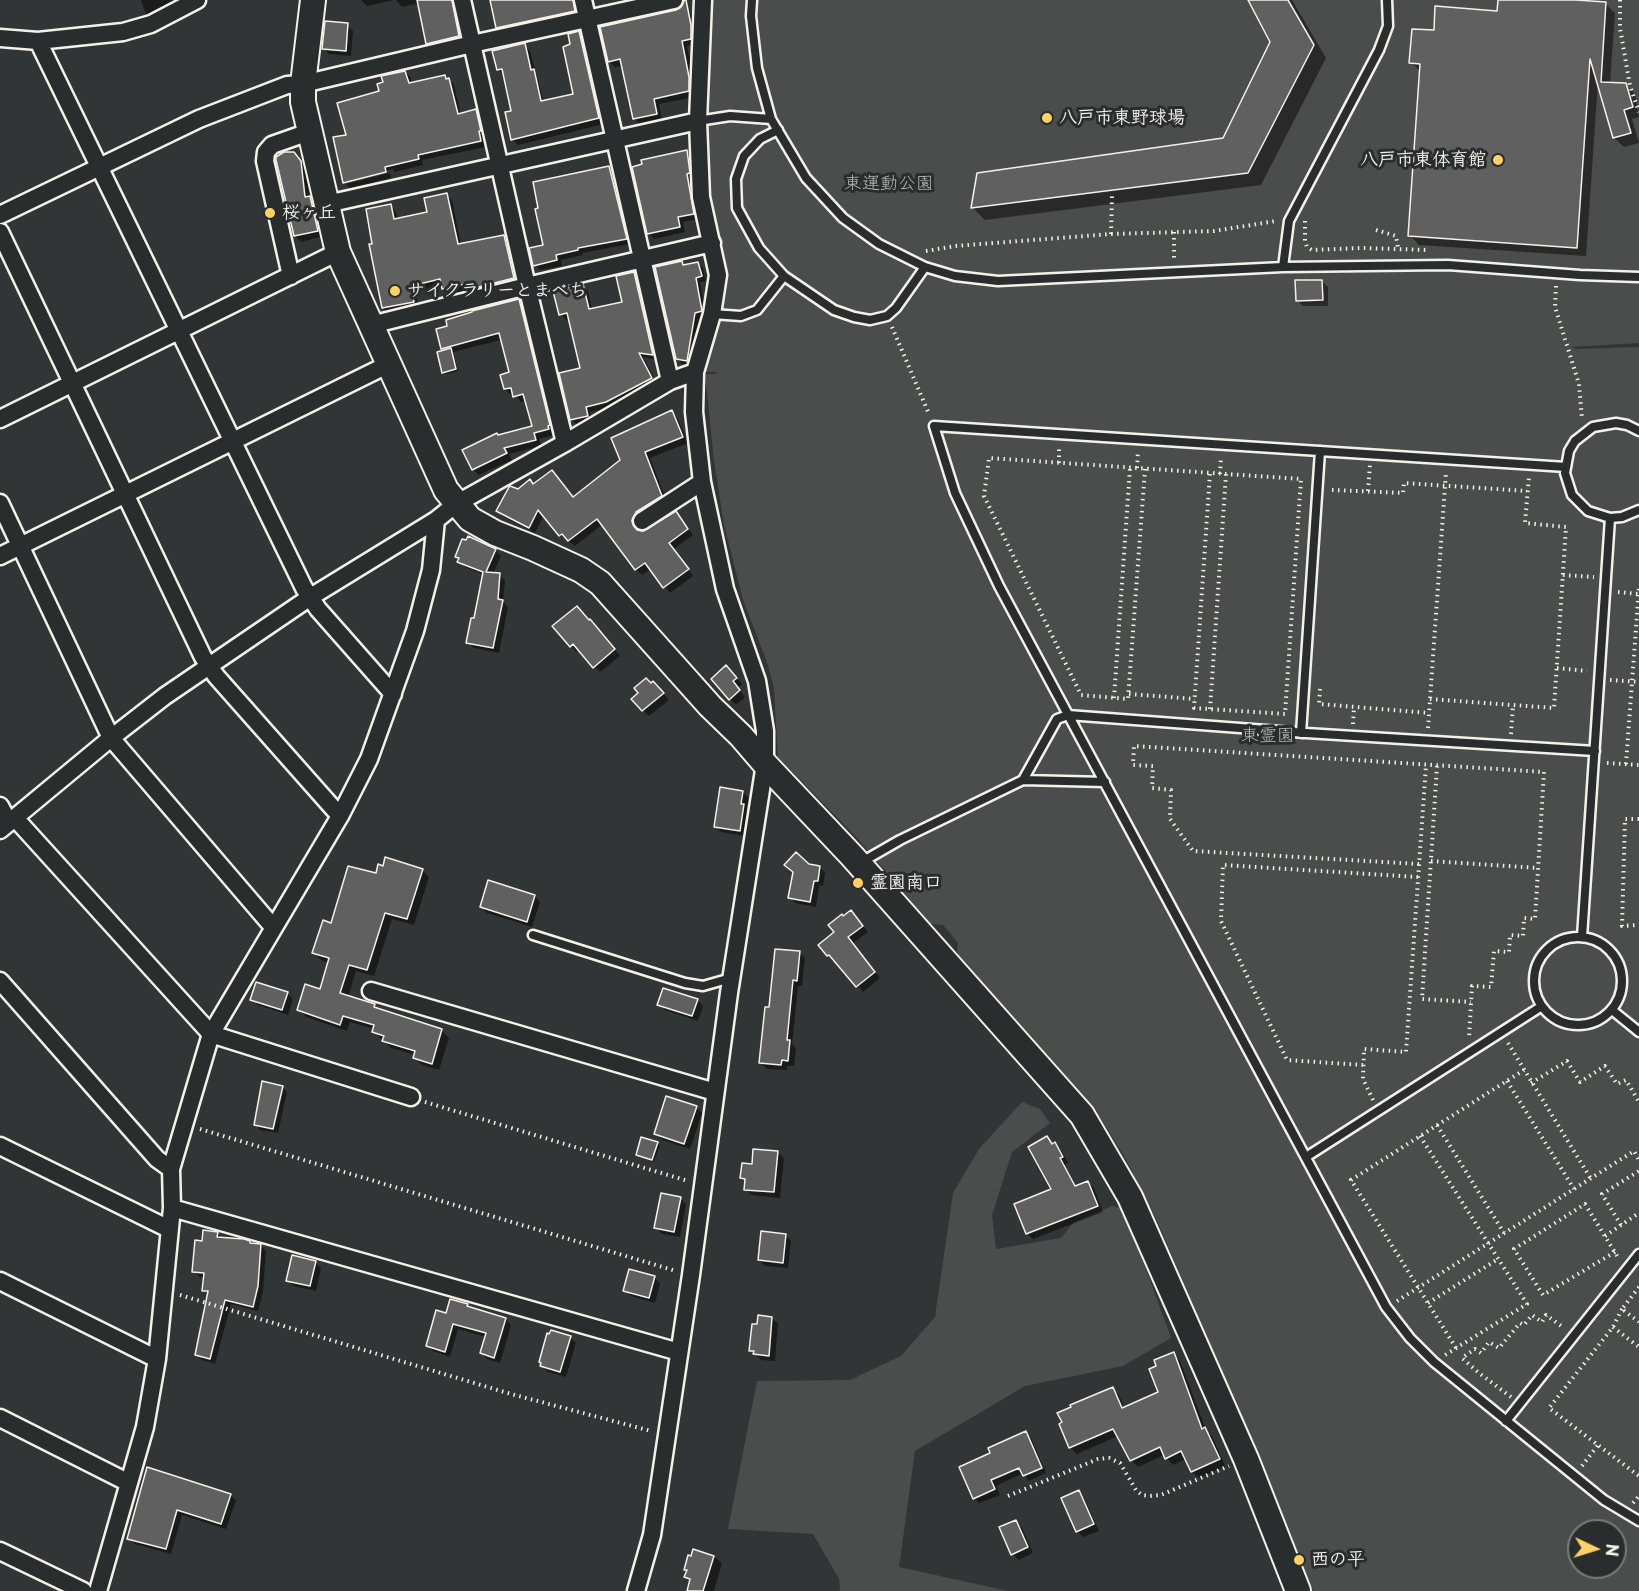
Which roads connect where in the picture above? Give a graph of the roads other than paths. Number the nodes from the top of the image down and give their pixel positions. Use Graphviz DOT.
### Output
graph roads {
  1 [pos="197,0"];
  2 [pos="313,0"];
  3 [pos="462,0"];
  4 [pos="583,0"];
  5 [pos="674,0"];
  6 [pos="703,0"];
  7 [pos="752,0"];
  8 [pos="1387,0"];
  9 [pos="586,18"];
  10 [pos="0,38"];
  11 [pos="38,41"];
  12 [pos="472,44"];
  13 [pos="303,84"];
  14 [pos="771,119"];
  15 [pos="698,121"];
  16 [pos="778,130"];
  17 [pos="309,132"];
  18 [pos="614,139"];
  19 [pos="499,164"];
  20 [pos="100,168"];
  21 [pos="327,204"];
  22 [pos="0,215"];
  23 [pos="0,232"];
  24 [pos="712,243"];
  25 [pos="338,252"];
  26 [pos="643,258"];
  27 [pos="925,267"];
  28 [pos="1283,267"];
  29 [pos="291,276"];
  30 [pos="784,276"];
  31 [pos="1639,277"];
  32 [pos="527,286"];
  33 [pos="712,314"];
  34 [pos="371,324"];
  35 [pos="178,331"];
  36 [pos="389,364"];
  37 [pos="695,372"];
  38 [pos="670,381"];
  39 [pos="72,383"];
  40 [pos="0,419"];
  41 [pos="1639,431"];
  42 [pos="232,442"];
  43 [pos="565,443"];
  44 [pos="1320,452"];
  45 [pos="1566,467"];
  46 [pos="702,482"];
  47 [pos="125,495"];
  48 [pos="0,503"];
  49 [pos="456,504"];
  50 [pos="1639,510"];
  51 [pos="1610,518"];
  52 [pos="436,520"];
  53 [pos="642,521"];
  54 [pos="20,545"];
  55 [pos="0,556"];
  56 [pos="309,598"];
  57 [pos="208,666"];
  58 [pos="393,694"];
  59 [pos="1068,715"];
  60 [pos="1301,733"];
  61 [pos="111,738"];
  62 [pos="1595,751"];
  63 [pos="765,764"];
  64 [pos="1023,780"];
  65 [pos="1106,782"];
  66 [pos="0,806"];
  67 [pos="340,816"];
  68 [pos="8,824"];
  69 [pos="860,864"];
  70 [pos="273,927"];
  71 [pos="533,935"];
  72 [pos="1582,938"];
  73 [pos="731,978"];
  74 [pos="0,981"];
  75 [pos="371,991"];
  76 [pos="1542,1006"];
  77 [pos="1612,1010"];
  78 [pos="1639,1032"];
  79 [pos="211,1034"];
  80 [pos="716,1092"];
  81 [pos="411,1097"];
  82 [pos="0,1146"];
  83 [pos="1306,1157"];
  84 [pos="171,1170"];
  85 [pos="171,1208"];
  86 [pos="169,1229"];
  87 [pos="1639,1254"];
  88 [pos="0,1281"];
  89 [pos="679,1352"];
  90 [pos="157,1359"];
  91 [pos="0,1418"];
  92 [pos="1506,1421"];
  93 [pos="129,1483"];
  94 [pos="1639,1521"];
  95 [pos="0,1551"];
  96 [pos="82,1591"];
  97 [pos="98,1591"];
  98 [pos="636,1591"];
  99 [pos="1299,1591"];
  1 -- 11 [label="street"];
  2 -- 13 [label="street"];
  3 -- 12 [label="street"];
  4 -- 9 [label="street"];
  5 -- 9 [label="street"];
  6 -- 15 [label="street"];
  7 -- 14 [label="lane"];
  8 -- 28 [label="lane"];
  9 -- 12 [label="street"];
  9 -- 18 [label="street"];
  10 -- 11 [label="street"];
  11 -- 20 [label="street"];
  12 -- 13 [label="street"];
  12 -- 19 [label="street"];
  13 -- 17 [label="street"];
  13 -- 20 [label="street"];
  14 -- 15 [label="lane"];
  14 -- 16 [label="lane"];
  15 -- 18 [label="street"];
  15 -- 24 [label="street"];
  16 -- 27 [label="lane"];
  16 -- 30 [label="lane"];
  17 -- 21 [label="street"];
  17 -- 29 [label="street"];
  18 -- 19 [label="street"];
  18 -- 26 [label="street"];
  19 -- 21 [label="street"];
  19 -- 32 [label="street"];
  20 -- 22 [label="street"];
  20 -- 35 [label="street"];
  21 -- 25 [label="street"];
  23 -- 39 [label="street"];
  24 -- 26 [label="street"];
  24 -- 33 [label="street"];
  25 -- 29 [label="street"];
  25 -- 34 [label="street"];
  26 -- 32 [label="street"];
  26 -- 38 [label="street"];
  27 -- 28 [label="lane"];
  27 -- 30 [label="lane"];
  28 -- 31 [label="lane"];
  29 -- 35 [label="street"];
  30 -- 33 [label="lane"];
  32 -- 34 [label="street"];
  32 -- 43 [label="street"];
  33 -- 37 [label="street"];
  34 -- 36 [label="street"];
  35 -- 39 [label="street"];
  35 -- 42 [label="street"];
  36 -- 42 [label="street"];
  36 -- 49 [label="street"];
  37 -- 38 [label="street"];
  37 -- 46 [label="street"];
  38 -- 43 [label="street"];
  39 -- 40 [label="street"];
  39 -- 47 [label="street"];
  41 -- 45 [label="lane"];
  42 -- 47 [label="street"];
  42 -- 56 [label="street"];
  43 -- 49 [label="street"];
  44 -- 45 [label="lane"];
  44 -- 59 [label="lane"];
  44 -- 60 [label="lane"];
  45 -- 51 [label="lane"];
  46 -- 53 [label="street"];
  46 -- 63 [label="street"];
  47 -- 54 [label="street"];
  47 -- 57 [label="street"];
  48 -- 54 [label="street"];
  49 -- 52 [label="street"];
  49 -- 63 [label="street"];
  50 -- 51 [label="lane"];
  51 -- 62 [label="lane"];
  52 -- 56 [label="street"];
  52 -- 58 [label="street"];
  54 -- 55 [label="street"];
  54 -- 61 [label="street"];
  56 -- 57 [label="street"];
  56 -- 58 [label="street"];
  57 -- 61 [label="street"];
  57 -- 67 [label="street"];
  58 -- 67 [label="street"];
  59 -- 60 [label="lane"];
  59 -- 64 [label="lane"];
  59 -- 65 [label="lane"];
  60 -- 62 [label="lane"];
  61 -- 68 [label="street"];
  61 -- 70 [label="street"];
  62 -- 72 [label="lane"];
  63 -- 69 [label="street"];
  63 -- 73 [label="street"];
  64 -- 65 [label="lane"];
  64 -- 69 [label="lane"];
  65 -- 83 [label="lane"];
  66 -- 68 [label="street"];
  67 -- 70 [label="street"];
  68 -- 79 [label="street"];
  69 -- 99 [label="street"];
  70 -- 79 [label="street"];
  71 -- 73 [label="lane"];
  72 -- 76 [label="lane"];
  72 -- 77 [label="lane"];
  73 -- 80 [label="street"];
  74 -- 84 [label="street"];
  75 -- 80 [label="street"];
  76 -- 77 [label="lane"];
  76 -- 83 [label="lane"];
  77 -- 78 [label="lane"];
  79 -- 81 [label="street"];
  79 -- 84 [label="street"];
  80 -- 89 [label="street"];
  82 -- 86 [label="street"];
  83 -- 92 [label="lane"];
  84 -- 85 [label="street"];
  85 -- 86 [label="street"];
  85 -- 89 [label="street"];
  86 -- 90 [label="street"];
  87 -- 92 [label="lane"];
  88 -- 90 [label="street"];
  89 -- 98 [label="street"];
  90 -- 93 [label="street"];
  91 -- 93 [label="street"];
  92 -- 94 [label="lane"];
  93 -- 97 [label="street"];
  95 -- 96 [label="street"];
}
